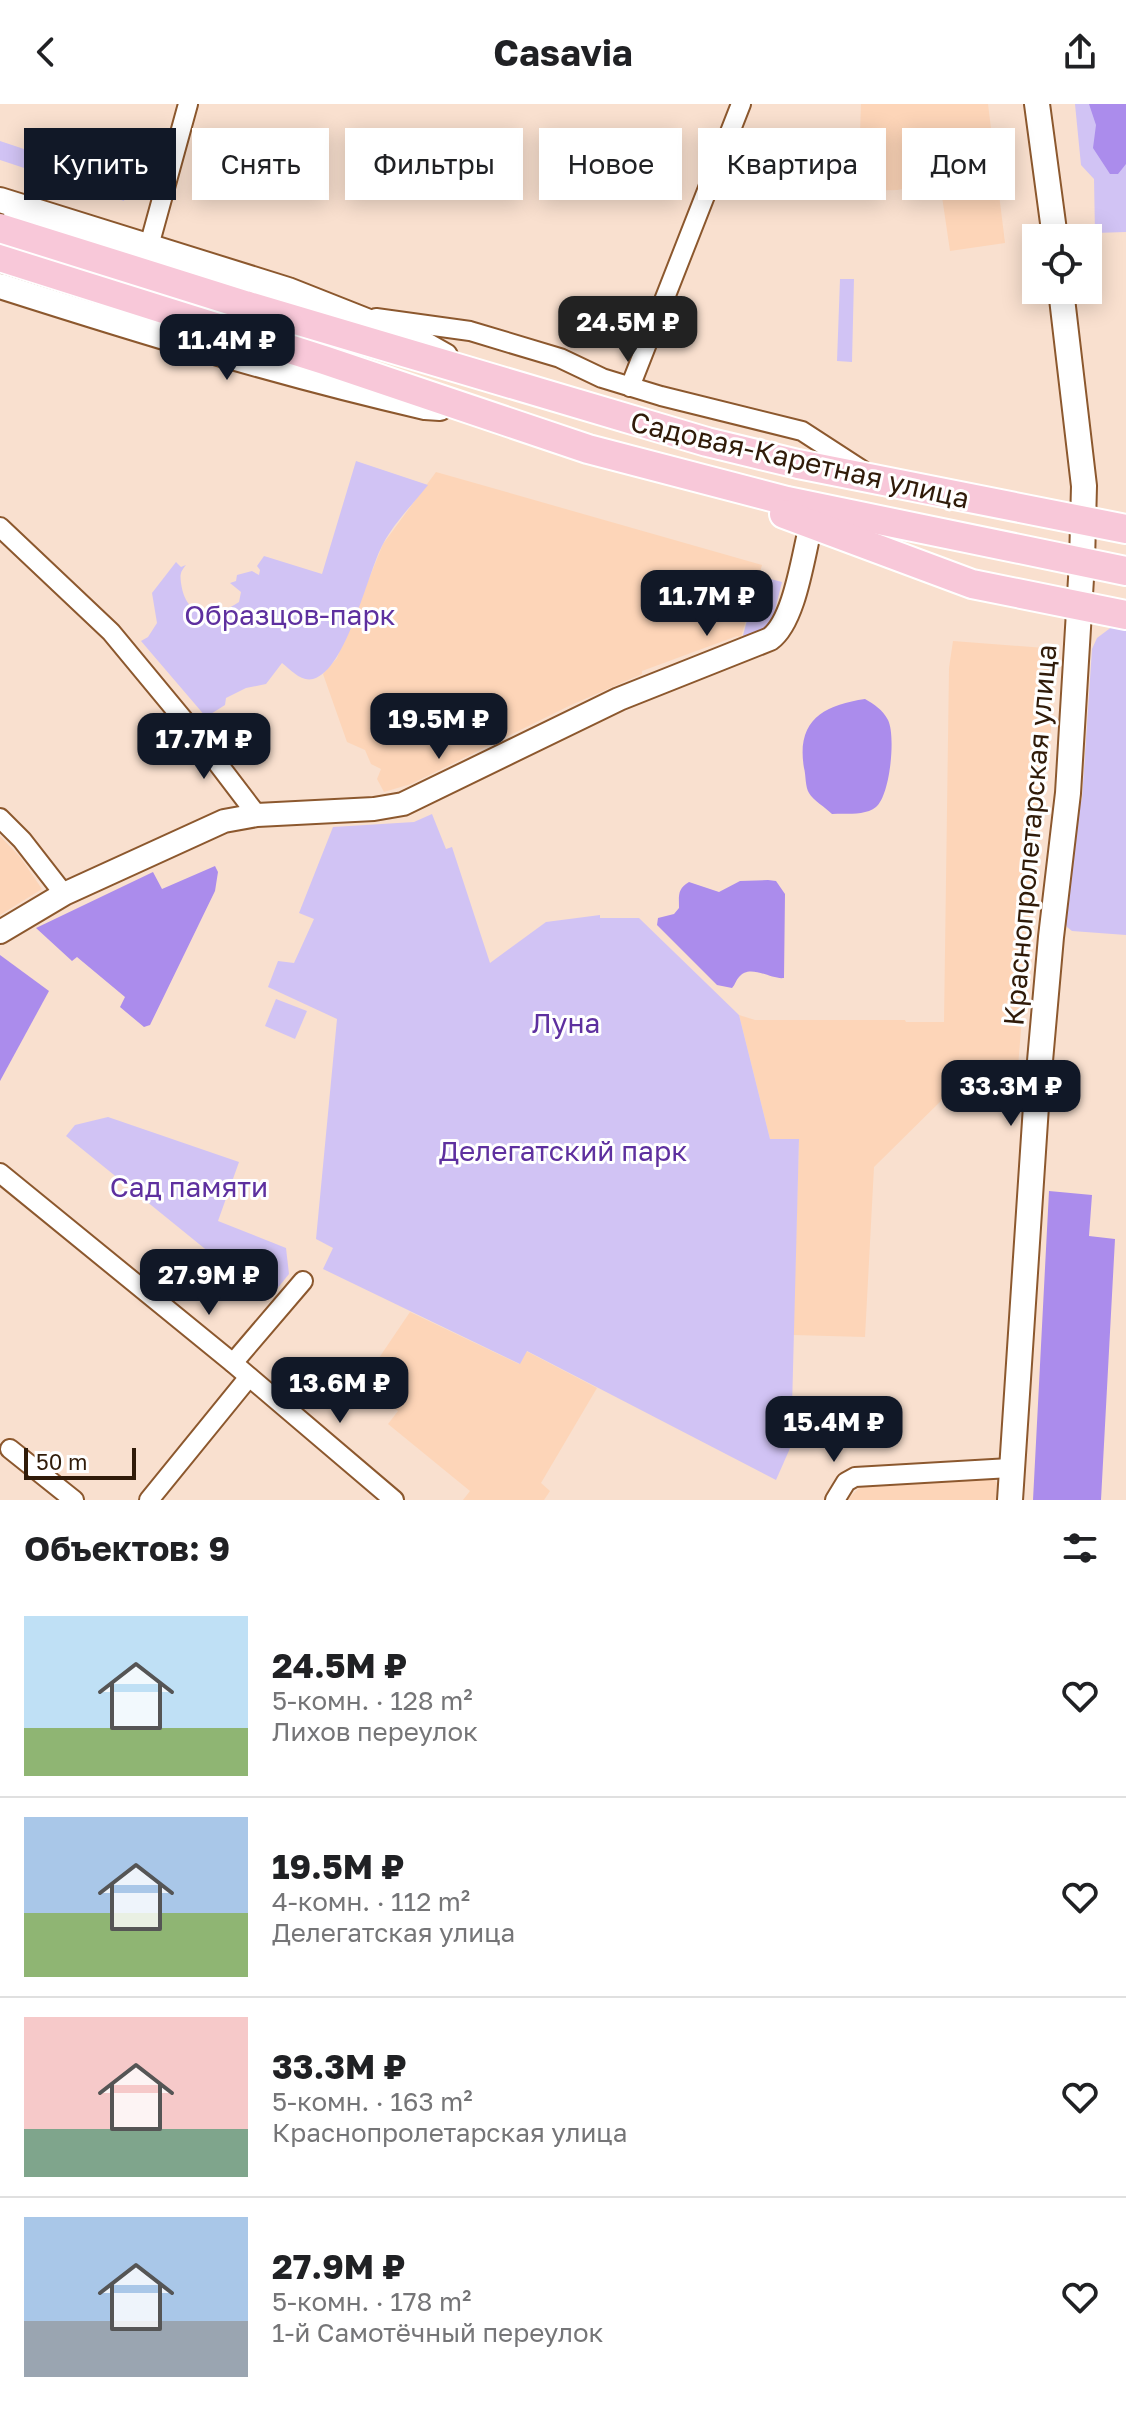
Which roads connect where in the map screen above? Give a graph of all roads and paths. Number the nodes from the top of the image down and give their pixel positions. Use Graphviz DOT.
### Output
graph roads {
  1 [pos="188,104"];
  2 [pos="741,104"];
  3 [pos="1037,104"];
  4 [pos="0,200"];
  5 [pos="1053,224"];
  6 [pos="0,228"];
  7 [pos="149,246"];
  8 [pos="0,257"];
  9 [pos="0,286"];
  10 [pos="1063,304"];
  11 [pos="346,313"];
  12 [pos="241,319"];
  13 [pos="479,374"];
  14 [pos="630,387"];
  15 [pos="469,410"];
  16 [pos="691,477"];
  17 [pos="886,482"];
  18 [pos="1083,521"];
  19 [pos="811,525"];
  20 [pos="0,527"];
  21 [pos="1126,529"];
  22 [pos="1082,562"];
  23 [pos="1126,571"];
  24 [pos="1080,606"];
  25 [pos="1126,615"];
  26 [pos="257,815"];
  27 [pos="0,818"];
  28 [pos="64,894"];
  29 [pos="0,932"];
  30 [pos="0,1173"];
  31 [pos="303,1281"];
  32 [pos="233,1363"];
  33 [pos="249,1377"];
  34 [pos="10,1449"];
  35 [pos="1010,1468"];
  36 [pos="74,1500"];
  37 [pos="149,1500"];
  38 [pos="394,1500"];
  39 [pos="835,1500"];
  40 [pos="1010,1500"];
  1 -- 7 [label="street"];
  2 -- 14 [label="street"];
  3 -- 5 [label="main road"];
  4 -- 7 [label="main road"];
  6 -- 12 [label="main road, bridge"];
  7 -- 11 [label="main road"];
  8 -- 12 [label="main road"];
  9 -- 15 [label="main road"];
  10 -- 18 [label="main road, Краснопролетарская улица"];
  11 -- 13 [label="main road"];
  11 -- 14 [label="street"];
  12 -- 13 [label="main road, Садовая-Каретная улица"];
  12 -- 15 [label="main road, Садовая-Каретная улица"];
  13 -- 17 [label="main road, Садовая-Каретная улица"];
  14 -- 17 [label="street"];
  15 -- 16 [label="main road, Садовая-Каретная улица"];
  16 -- 19 [label="main road, Садовая-Каретная улица"];
  16 -- 22 [label="main road, Садовая-Каретная улица"];
  17 -- 18 [label="main road, Садовая-Каретная улица"];
  18 -- 21 [label="main road, Садовая-Каретная улица"];
  18 -- 22 [label="main road, Краснопролетарская улица"];
  19 -- 24 [label="main road, Садовая-Каретная улица"];
  19 -- 26 [label="street"];
  20 -- 26 [label="street"];
  22 -- 23 [label="main road, Садовая-Каретная улица"];
  22 -- 24 [label="main road, Краснопролетарская улица"];
  24 -- 25 [label="main road, Садовая-Каретная улица"];
  24 -- 35 [label="main road, Краснопролетарская улица"];
  26 -- 28 [label="street"];
  27 -- 28 [label="street"];
  28 -- 29 [label="street"];
  30 -- 32 [label="street"];
  31 -- 32 [label="street"];
  32 -- 33 [label="street"];
  33 -- 37 [label="street"];
  33 -- 38 [label="street"];
  34 -- 36 [label="street"];
  35 -- 39 [label="street"];
  35 -- 40 [label="main road, Краснопролетарская улица"];
}
